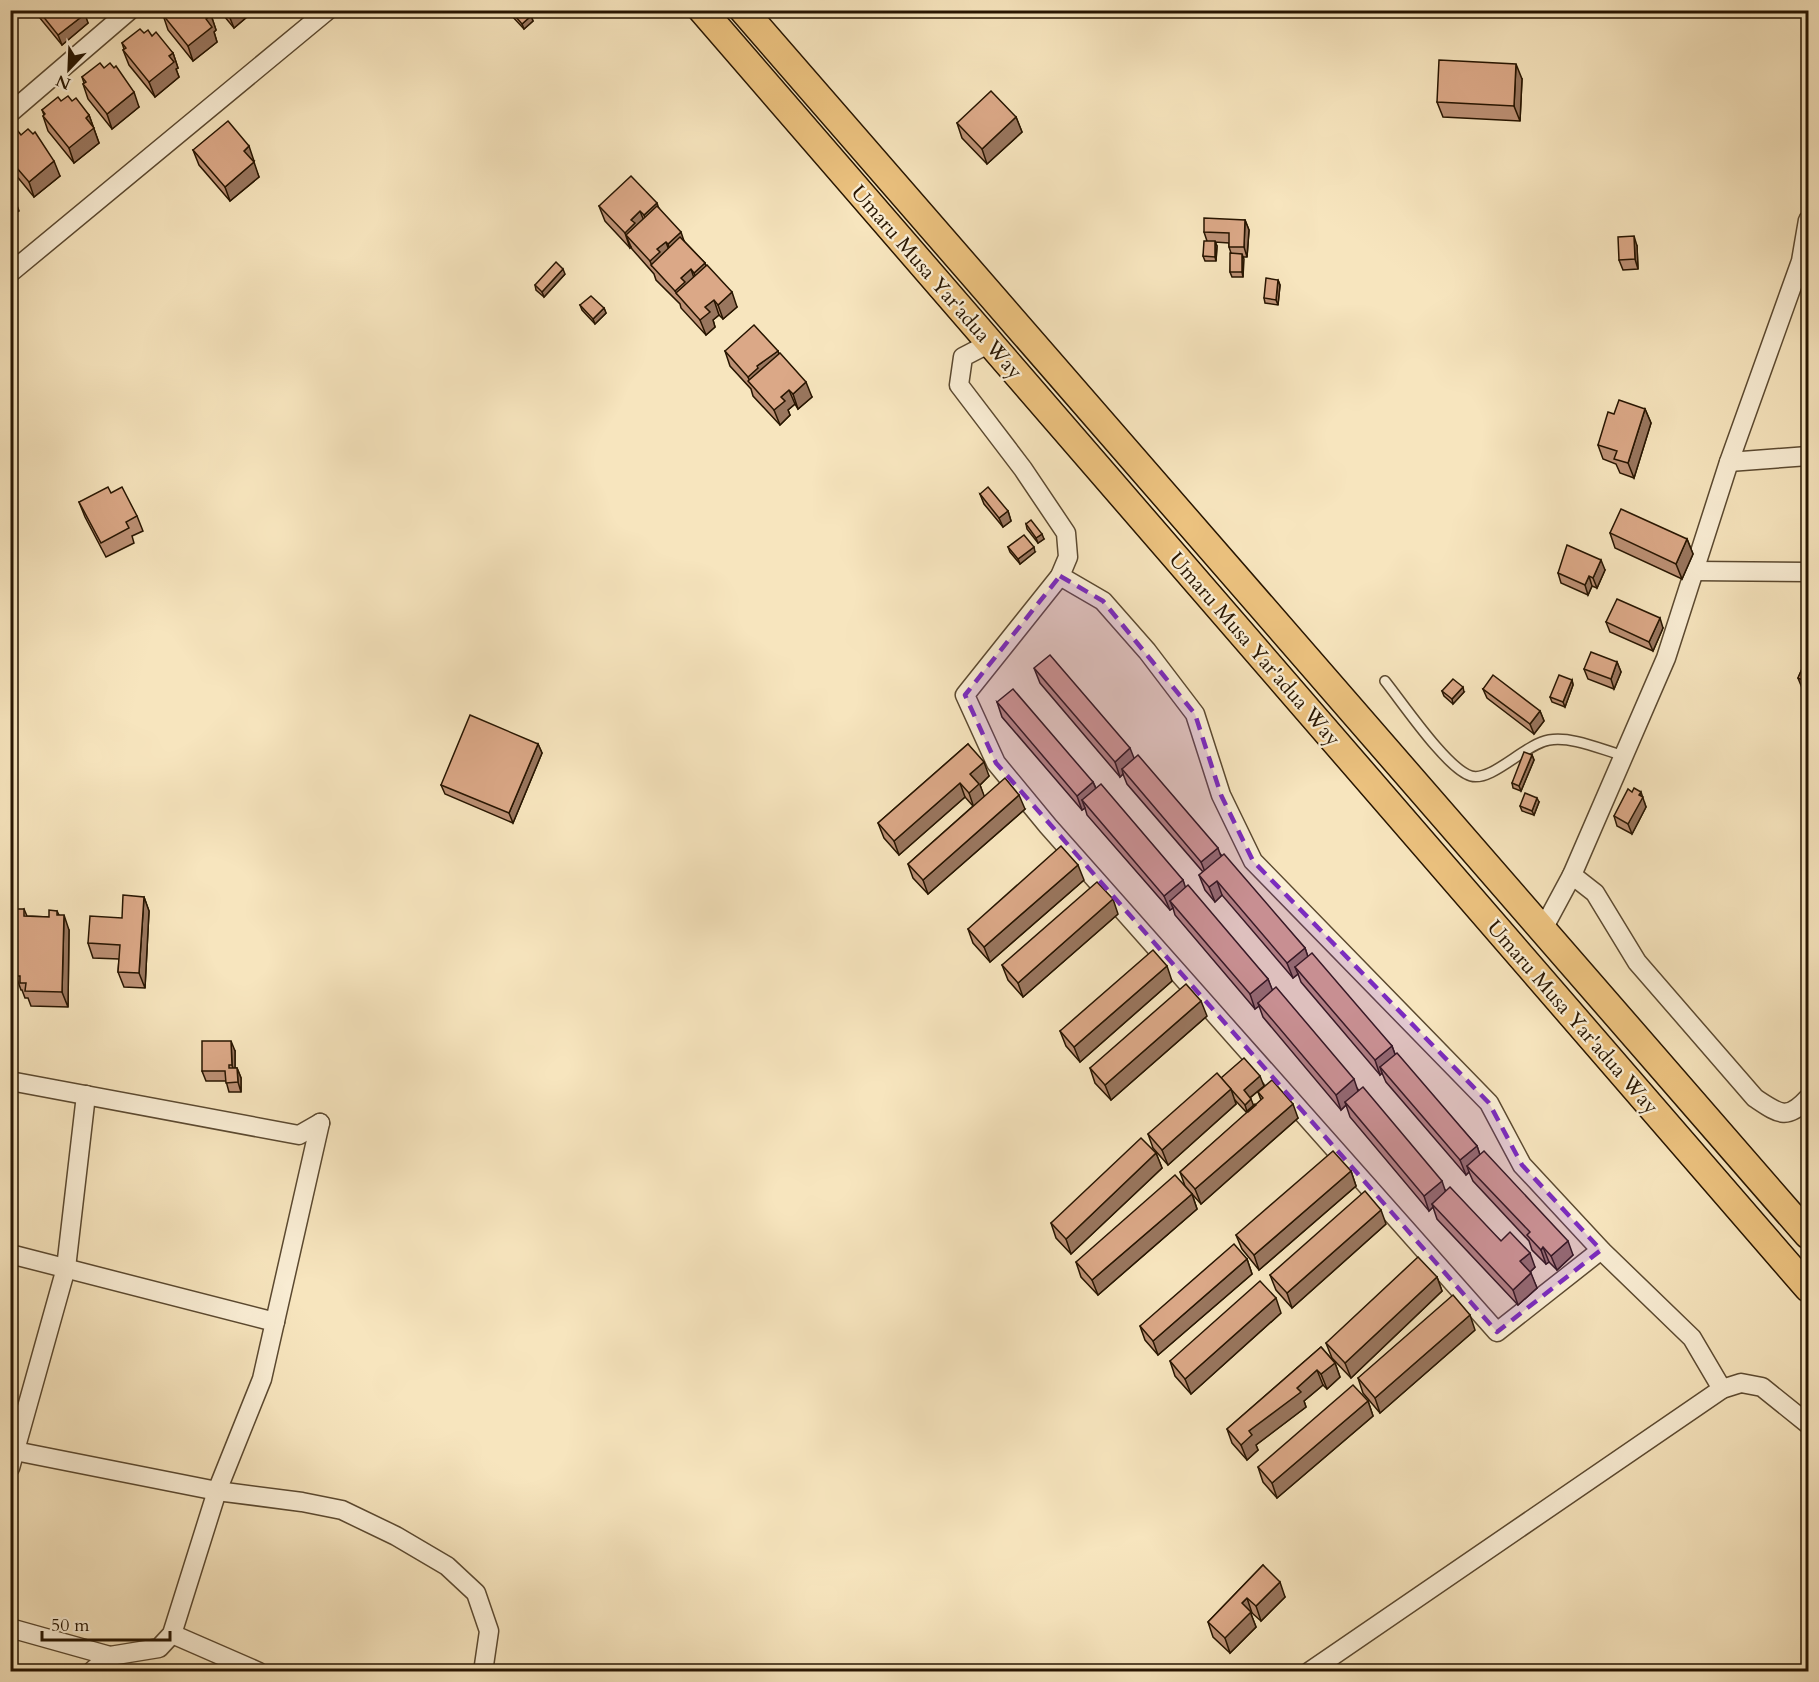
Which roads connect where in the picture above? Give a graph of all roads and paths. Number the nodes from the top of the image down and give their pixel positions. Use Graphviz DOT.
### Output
graph roads {
  1 [pos="130,10"];
  2 [pos="328,10"];
  3 [pos="702,10"];
  4 [pos="743,10"];
  5 [pos="10,113"];
  6 [pos="1809,220"];
  7 [pos="10,273"];
  8 [pos="990,343"];
  9 [pos="1809,456"];
  10 [pos="1729,462"];
  11 [pos="1694,571"];
  12 [pos="1809,572"];
  13 [pos="1060,576"];
  14 [pos="1385,681"];
  15 [pos="1625,756"];
  16 [pos="1572,875"];
  17 [pos="1543,929"];
  18 [pos="10,1081"];
  19 [pos="86,1095"];
  20 [pos="1809,1098"];
  21 [pos="1809,1235"];
  22 [pos="1601,1250"];
  23 [pos="10,1254"];
  24 [pos="66,1268"];
  25 [pos="1809,1288"];
  26 [pos="275,1322"];
  27 [pos="1722,1389"];
  28 [pos="1809,1424"];
  29 [pos="12,1456"];
  30 [pos="217,1491"];
  31 [pos="10,1628"];
  32 [pos="172,1634"];
  33 [pos="110,1656"];
  34 [pos="91,1671"];
  35 [pos="259,1671"];
  36 [pos="483,1671"];
  37 [pos="1309,1671"];
  1 -- 5 [label="street"];
  2 -- 7 [label="street"];
  3 -- 8 [label="main road, Umaru Musa Yar'adua Way"];
  4 -- 17 [label="main road, Umaru Musa Yar'adua Way"];
  6 -- 10 [label="street"];
  8 -- 13 [label="street"];
  8 -- 25 [label="main road, Umaru Musa Yar'adua Way"];
  9 -- 10 [label="street"];
  10 -- 11 [label="street"];
  11 -- 12 [label="street"];
  11 -- 15 [label="street"];
  13 -- 22 [label="street"];
  13 -- 22 [label="street"];
  14 -- 15 [label="lane"];
  15 -- 16 [label="street"];
  16 -- 17 [label="street"];
  16 -- 20 [label="street"];
  17 -- 21 [label="main road, Umaru Musa Yar'adua Way"];
  18 -- 19 [label="street"];
  19 -- 24 [label="street"];
  19 -- 26 [label="street"];
  22 -- 27 [label="street"];
  23 -- 24 [label="street"];
  24 -- 26 [label="street"];
  24 -- 29 [label="street"];
  26 -- 30 [label="street"];
  27 -- 28 [label="street"];
  27 -- 37 [label="street"];
  29 -- 30 [label="street"];
  30 -- 32 [label="street"];
  30 -- 36 [label="street"];
  31 -- 33 [label="street"];
  32 -- 33 [label="street"];
  32 -- 35 [label="street"];
  33 -- 34 [label="street"];
}
